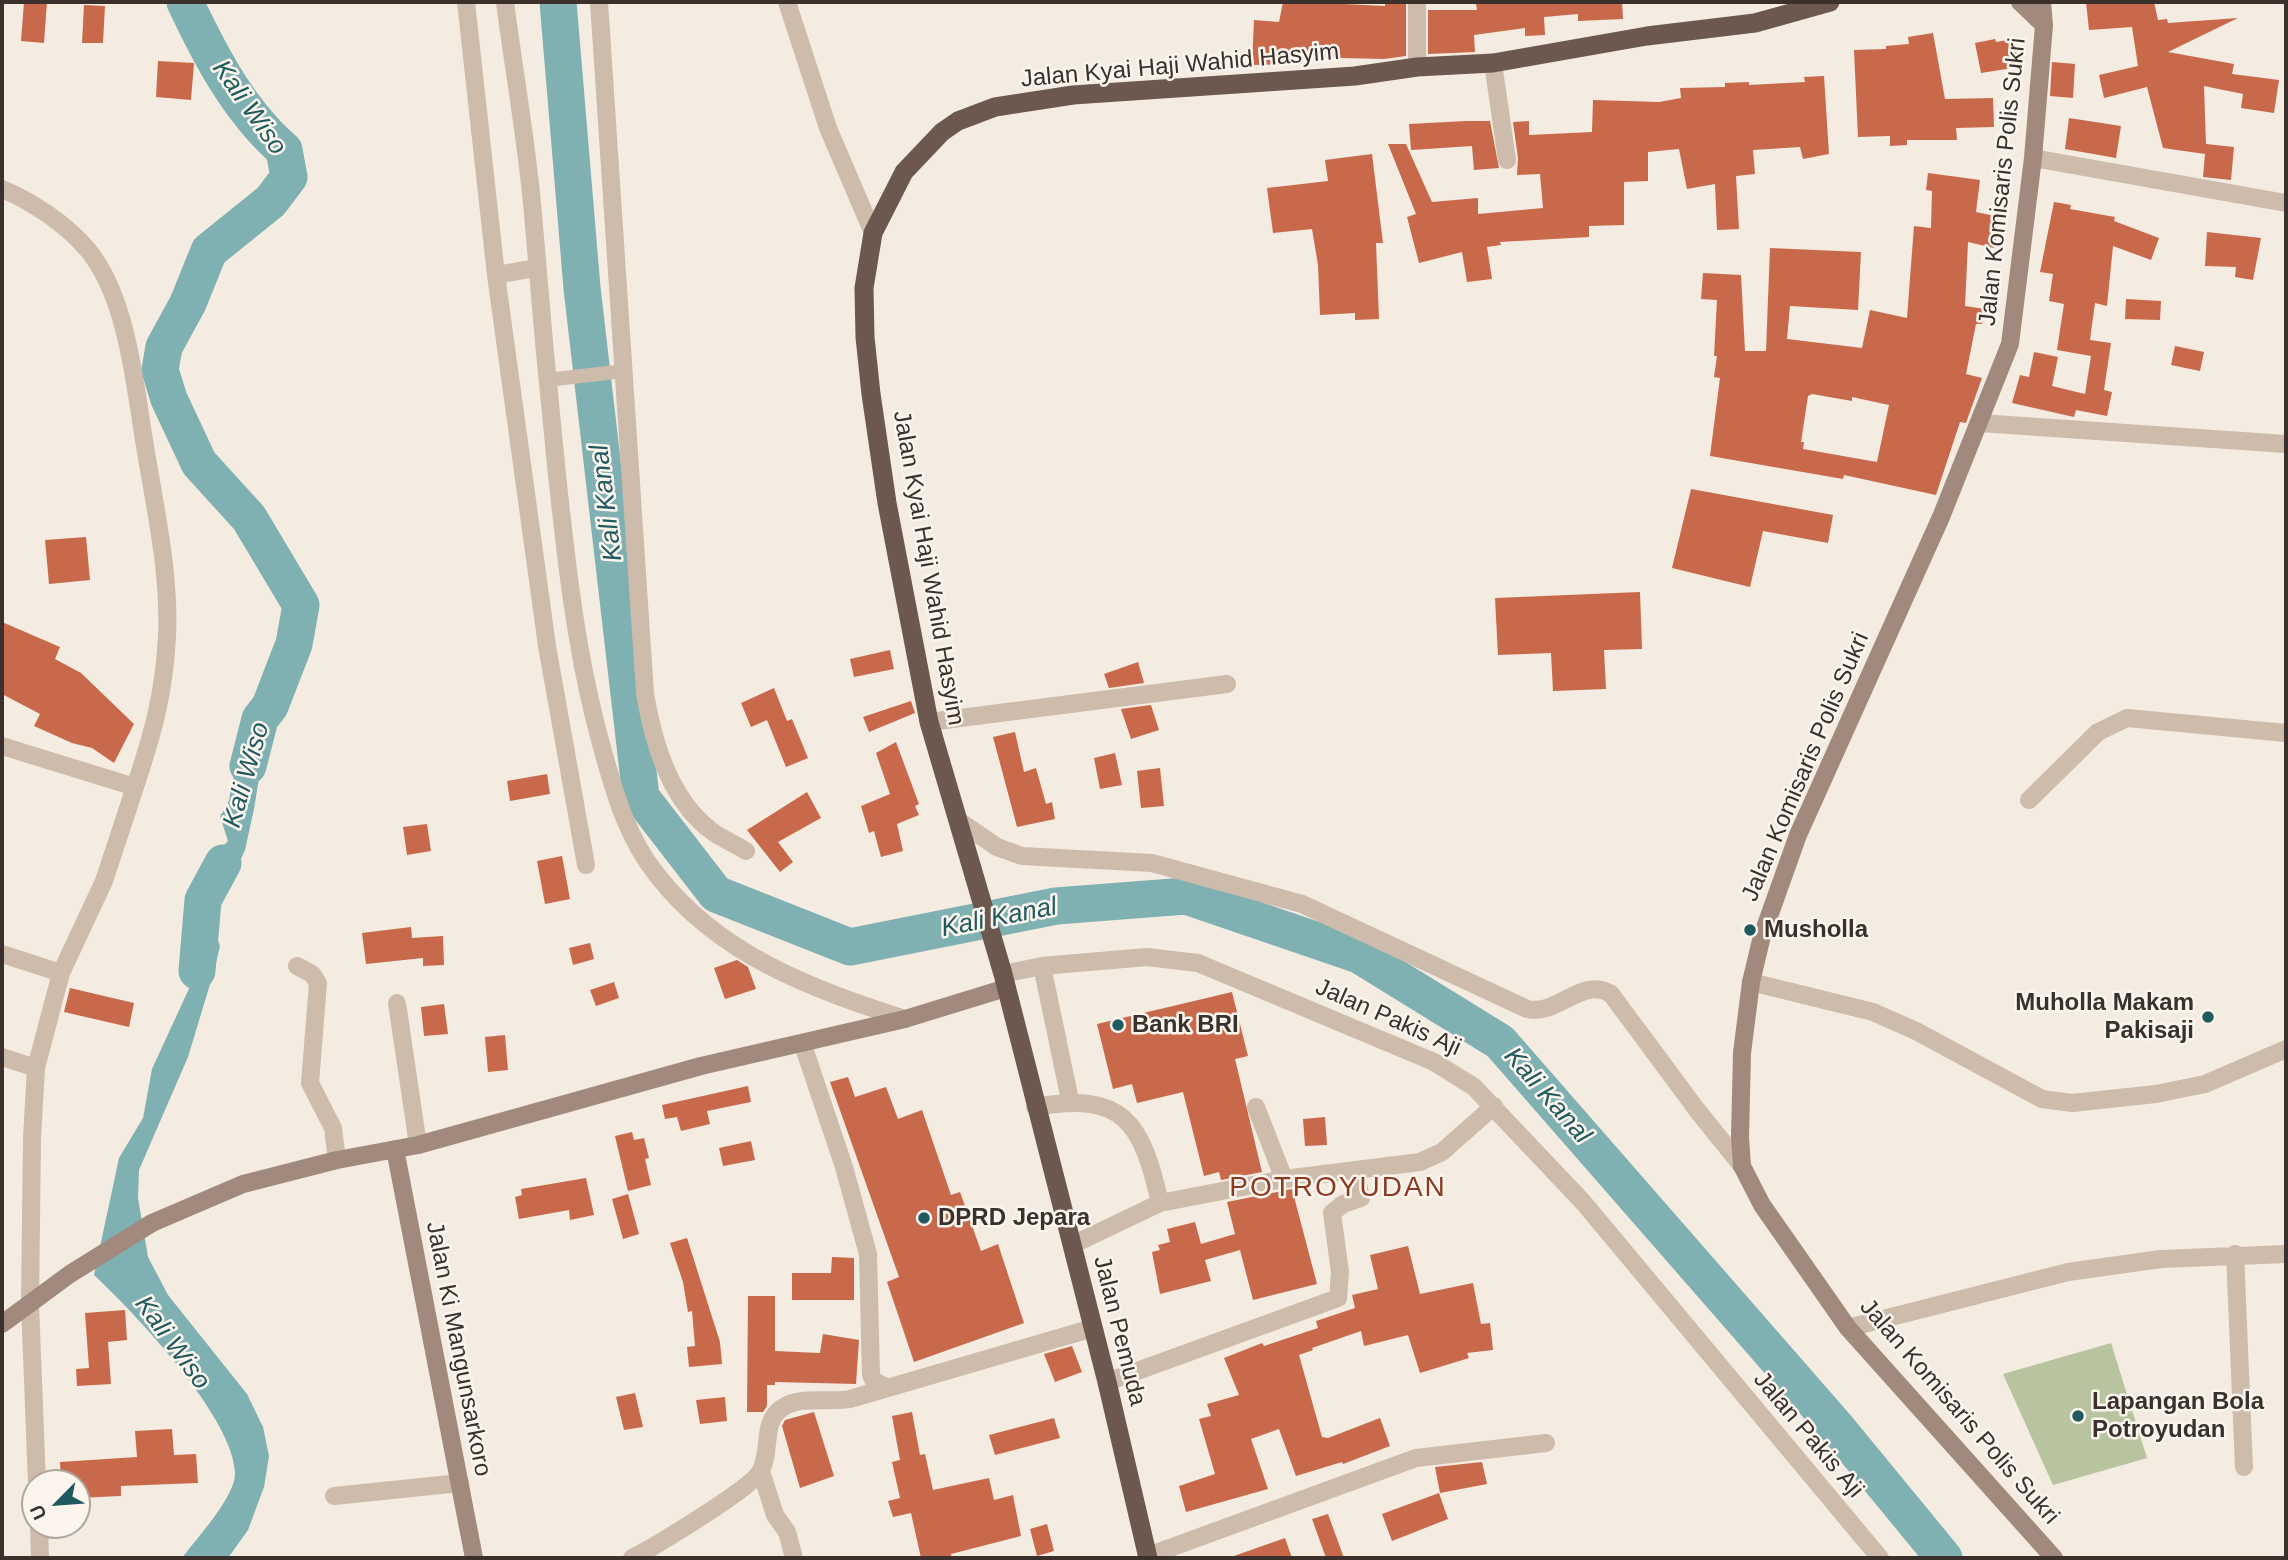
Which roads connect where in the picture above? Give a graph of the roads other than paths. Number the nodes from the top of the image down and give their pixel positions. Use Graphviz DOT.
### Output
graph roads {
  1 [pos="466,2"];
  2 [pos="505,2"];
  3 [pos="599,2"];
  4 [pos="787,2"];
  5 [pos="1417,2"];
  6 [pos="1830,2"];
  7 [pos="2020,2"];
  8 [pos="2042,2"];
  9 [pos="2044,24"];
  10 [pos="1493,63"];
  11 [pos="1417,67"];
  12 [pos="2034,158"];
  13 [pos="1507,160"];
  14 [pos="2,189"];
  15 [pos="2286,203"];
  16 [pos="873,233"];
  17 [pos="536,268"];
  18 [pos="496,275"];
  19 [pos="623,371"];
  20 [pos="548,380"];
  21 [pos="1980,423"];
  22 [pos="2286,444"];
  23 [pos="1227,684"];
  24 [pos="929,722"];
  25 [pos="2286,733"];
  26 [pos="2,746"];
  27 [pos="135,787"];
  28 [pos="2029,800"];
  29 [pos="959,821"];
  30 [pos="746,851"];
  31 [pos="586,864"];
  32 [pos="997,953"];
  33 [pos="2,954"];
  34 [pos="297,966"];
  35 [pos="1042,966"];
  36 [pos="61,973"];
  37 [pos="1004,981"];
  38 [pos="1751,982"];
  39 [pos="397,1003"];
  40 [pos="905,1019"];
  41 [pos="803,1045"];
  42 [pos="2286,1049"];
  43 [pos="2,1057"];
  44 [pos="36,1068"];
  45 [pos="1070,1100"];
  46 [pos="1494,1106"];
  47 [pos="1035,1107"];
  48 [pos="1256,1107"];
  49 [pos="418,1145"];
  50 [pos="395,1149"];
  51 [pos="337,1160"];
  52 [pos="1742,1166"];
  53 [pos="1355,1170"];
  54 [pos="1284,1179"];
  55 [pos="1160,1203"];
  56 [pos="1072,1245"];
  57 [pos="2235,1254"];
  58 [pos="2286,1254"];
  59 [pos="30,1304"];
  60 [pos="2,1324"];
  61 [pos="1093,1328"];
  62 [pos="1848,1328"];
  63 [pos="1107,1382"];
  64 [pos="886,1387"];
  65 [pos="1546,1443"];
  66 [pos="2244,1467"];
  67 [pos="36,1469"];
  68 [pos="761,1471"];
  69 [pos="460,1483"];
  70 [pos="334,1496"];
  71 [pos="39,1539"];
  72 [pos="1148,1557"];
  73 [pos="40,1558"];
  74 [pos="474,1558"];
  75 [pos="632,1558"];
  76 [pos="794,1558"];
  77 [pos="1880,1558"];
  78 [pos="2054,1558"];
  1 -- 18 [label="street"];
  2 -- 17 [label="street"];
  3 -- 19 [label="street"];
  4 -- 16 [label="street"];
  5 -- 11 [label="street"];
  6 -- 10 [label="highway, Jalan Kyai Haji Wahid Hasyim"];
  7 -- 9 [label="main road, Jalan Komisaris Polis Sukri"];
  8 -- 9 [label="main road"];
  9 -- 12 [label="main road, Jalan Komisaris Polis Sukri"];
  10 -- 11 [label="highway, Jalan Kyai Haji Wahid Hasyim"];
  10 -- 13 [label="street"];
  11 -- 16 [label="highway, Jalan Kyai Haji Wahid Hasyim"];
  12 -- 15 [label="street"];
  12 -- 21 [label="main road, Jalan Komisaris Polis Sukri"];
  14 -- 27 [label="street"];
  16 -- 24 [label="highway, Jalan Kyai Haji Wahid Hasyim"];
  17 -- 18 [label="street"];
  17 -- 20 [label="street"];
  18 -- 31 [label="street"];
  19 -- 20 [label="street"];
  19 -- 30 [label="street"];
  20 -- 40 [label="street"];
  21 -- 22 [label="street"];
  21 -- 38 [label="main road, Jalan Komisaris Polis Sukri"];
  23 -- 24 [label="street"];
  24 -- 29 [label="highway, Jalan Kyai Haji Wahid Hasyim"];
  25 -- 28 [label="street"];
  26 -- 27 [label="street"];
  27 -- 36 [label="street"];
  29 -- 32 [label="highway, Jalan Kyai Haji Wahid Hasyim"];
  29 -- 52 [label="street"];
  32 -- 37 [label="highway, Jalan Pemuda"];
  33 -- 36 [label="street"];
  34 -- 51 [label="street"];
  35 -- 37 [label="street, Jalan Pakis Aji"];
  35 -- 45 [label="street"];
  35 -- 46 [label="street, Jalan Pakis Aji"];
  36 -- 44 [label="street"];
  37 -- 40 [label="main road"];
  37 -- 47 [label="highway, Jalan Pemuda"];
  38 -- 42 [label="street"];
  38 -- 52 [label="main road, Jalan Komisaris Polis Sukri"];
  39 -- 49 [label="street"];
  40 -- 41 [label="main road"];
  41 -- 49 [label="main road"];
  41 -- 64 [label="street"];
  43 -- 44 [label="street"];
  44 -- 59 [label="street"];
  45 -- 47 [label="street"];
  45 -- 55 [label="street"];
  46 -- 53 [label="street"];
  46 -- 77 [label="street, Jalan Pakis Aji"];
  47 -- 56 [label="highway, Jalan Pemuda"];
  48 -- 54 [label="street"];
  49 -- 50 [label="main road"];
  50 -- 51 [label="main road"];
  50 -- 69 [label="main road, Jalan Ki Mangunsarkoro"];
  51 -- 59 [label="main road"];
  52 -- 62 [label="main road, Jalan Komisaris Polis Sukri"];
  53 -- 54 [label="street"];
  53 -- 63 [label="street"];
  54 -- 55 [label="street"];
  55 -- 56 [label="street"];
  56 -- 61 [label="highway, Jalan Pemuda"];
  57 -- 58 [label="street"];
  57 -- 62 [label="street"];
  57 -- 66 [label="street"];
  59 -- 60 [label="main road"];
  59 -- 67 [label="street"];
  61 -- 63 [label="highway, Jalan Pemuda"];
  61 -- 64 [label="street"];
  62 -- 78 [label="main road, Jalan Komisaris Polis Sukri"];
  63 -- 72 [label="highway, Jalan Pemuda"];
  64 -- 68 [label="street"];
  65 -- 72 [label="street"];
  68 -- 75 [label="street"];
  68 -- 76 [label="street"];
  69 -- 70 [label="street"];
  69 -- 74 [label="main road, Jalan Ki Mangunsarkoro"];
  71 -- 73 [label="street"];
}
